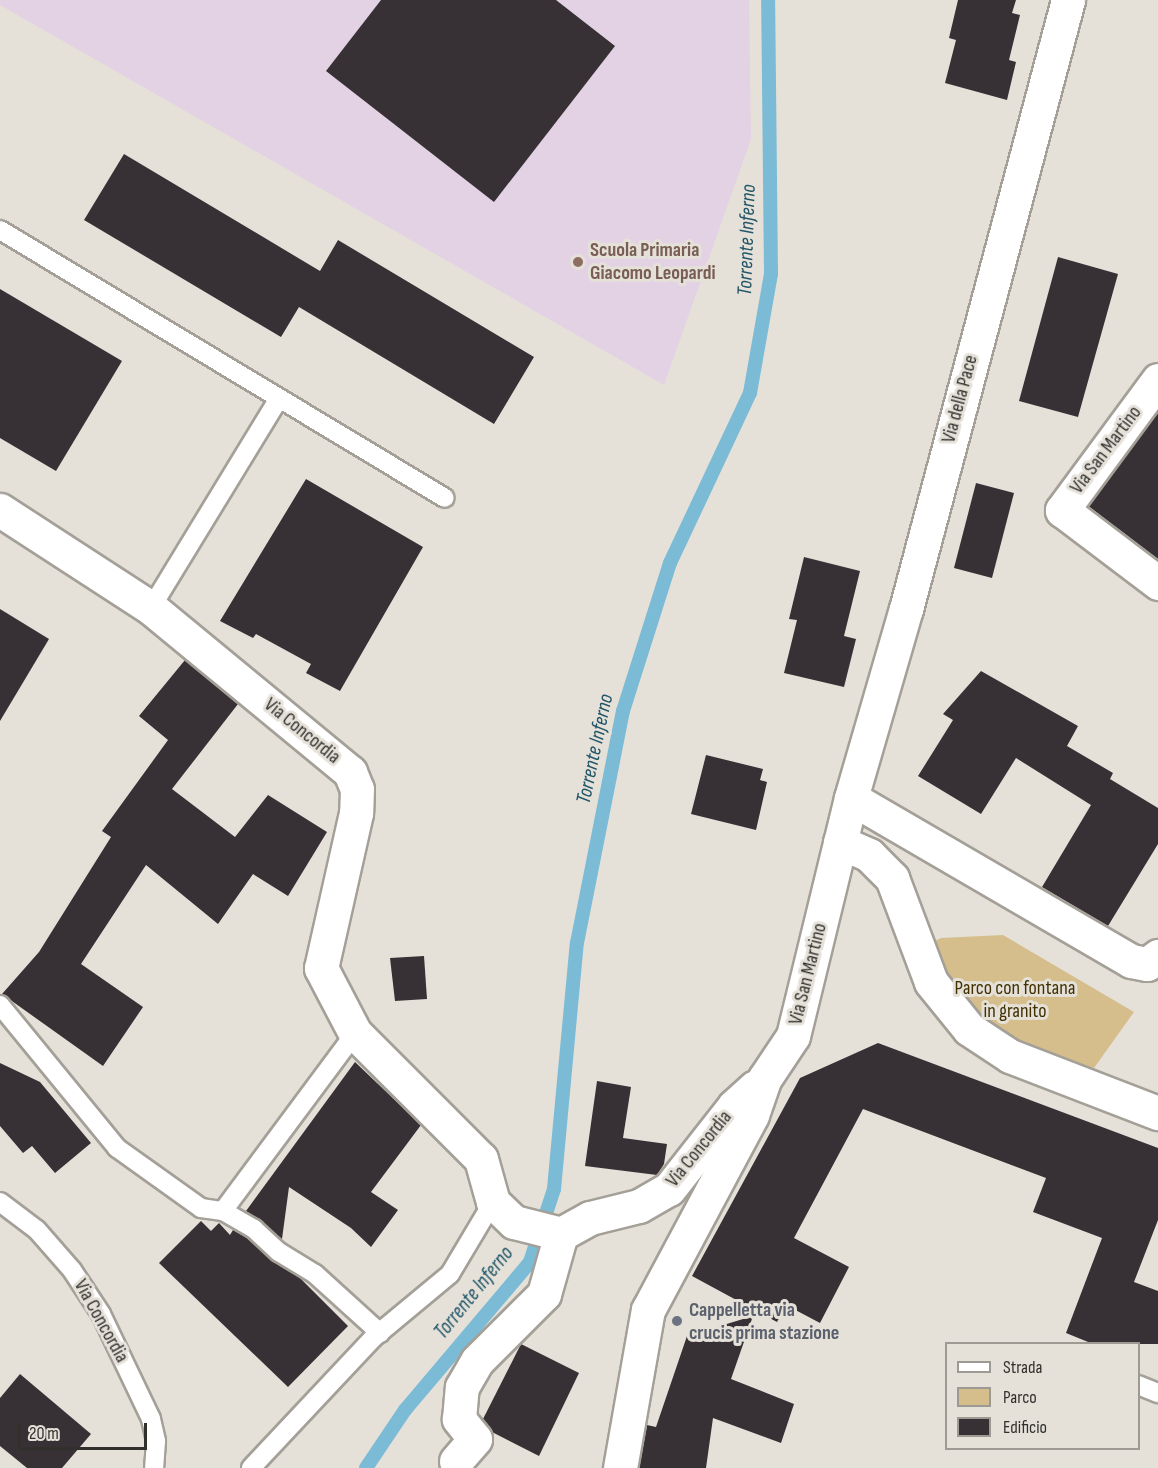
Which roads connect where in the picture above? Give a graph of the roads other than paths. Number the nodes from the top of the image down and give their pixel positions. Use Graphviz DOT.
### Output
graph roads {
  1 [pos="1068,0"];
  2 [pos="0,230"];
  3 [pos="1158,380"];
  4 [pos="278,400"];
  5 [pos="446,498"];
  6 [pos="0,510"];
  7 [pos="1158,583"];
  8 [pos="151,608"];
  9 [pos="851,798"];
  10 [pos="840,842"];
  11 [pos="1158,956"];
  12 [pos="0,1005"];
  13 [pos="355,1033"];
  14 [pos="765,1078"];
  15 [pos="1158,1113"];
  16 [pos="0,1202"];
  17 [pos="223,1211"];
  18 [pos="504,1212"];
  19 [pos="555,1232"];
  20 [pos="380,1332"];
  21 [pos="1140,1386"];
  22 [pos="1158,1393"];
  23 [pos="456,1461"];
  24 [pos="154,1468"];
  25 [pos="251,1468"];
  26 [pos="620,1468"];
  1 -- 9 [label="street, Via della Pace"];
  2 -- 4 [label="lane"];
  3 -- 7 [label="street, Via San Martino"];
  4 -- 5 [label="lane"];
  4 -- 8 [label="lane"];
  6 -- 8 [label="street, Via Concordia"];
  8 -- 13 [label="street, Via Concordia"];
  9 -- 10 [label="street, Via San Martino"];
  9 -- 11 [label="street"];
  10 -- 14 [label="street, Via San Martino"];
  10 -- 15 [label="street"];
  12 -- 17 [label="lane"];
  13 -- 17 [label="lane"];
  13 -- 18 [label="street, Via Concordia"];
  14 -- 19 [label="street, Via Concordia"];
  14 -- 26 [label="street, Via San Martino"];
  16 -- 24 [label="lane, Via Concordia"];
  17 -- 20 [label="lane"];
  18 -- 19 [label="street"];
  18 -- 20 [label="lane"];
  19 -- 23 [label="street"];
  20 -- 25 [label="lane"];
  21 -- 22 [label="lane"];
}
